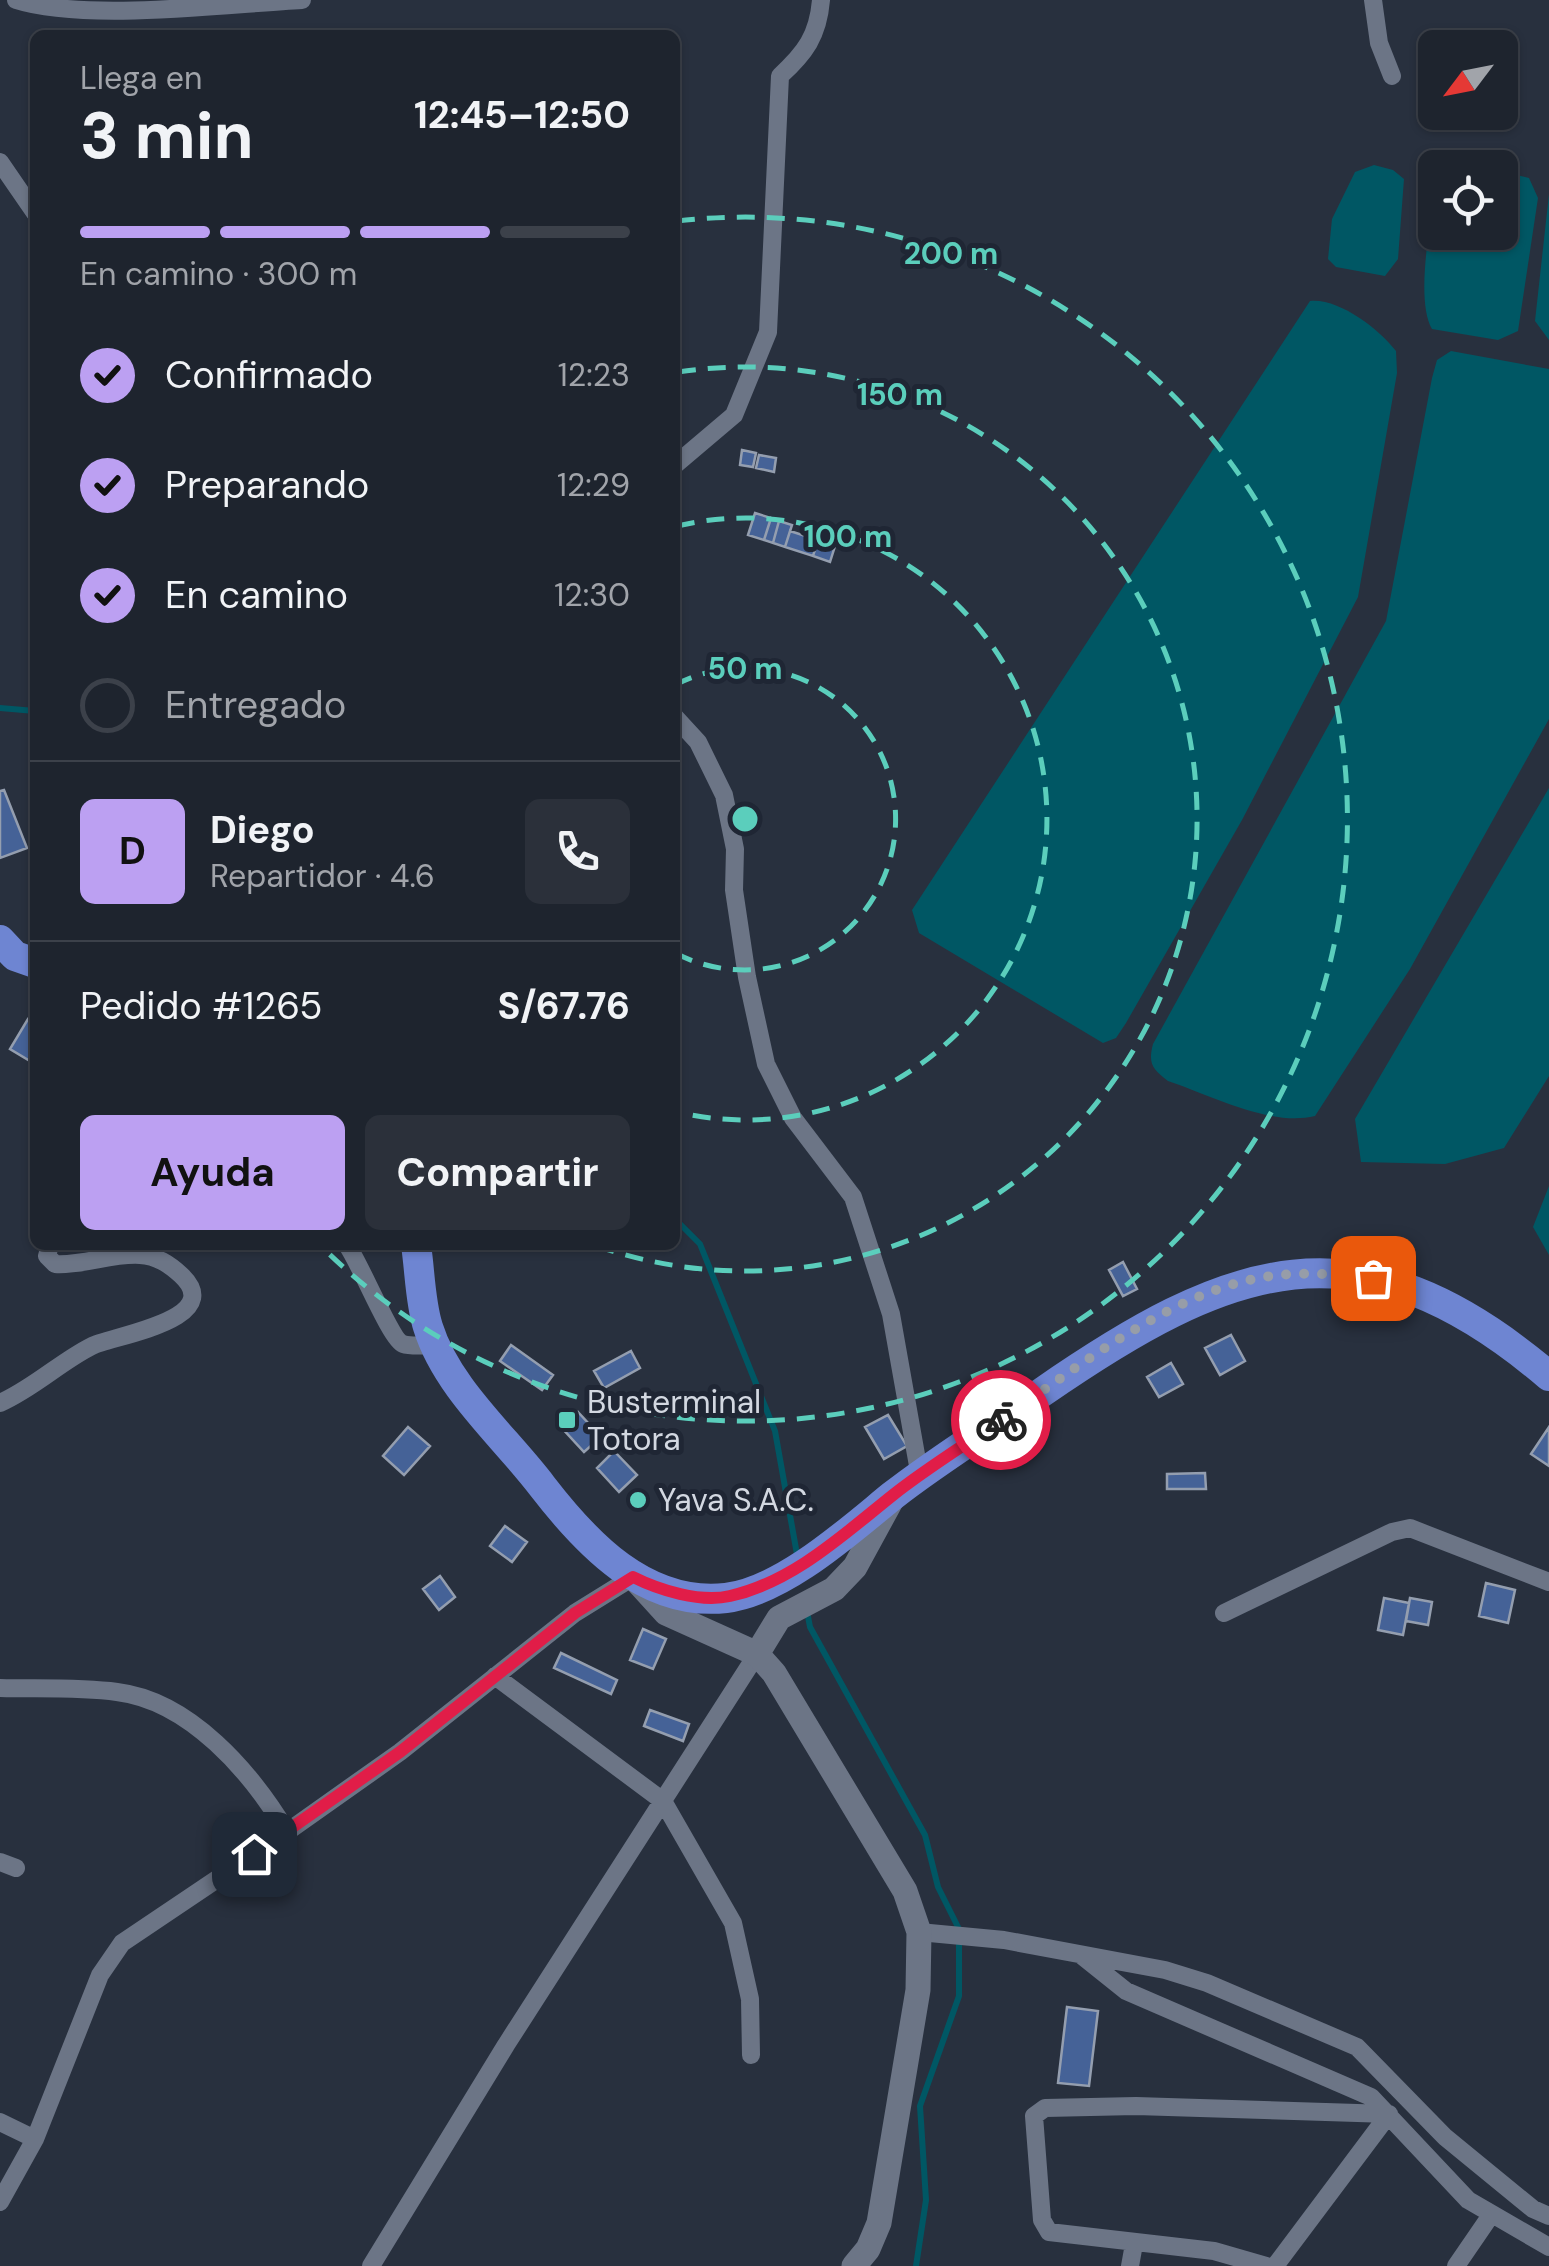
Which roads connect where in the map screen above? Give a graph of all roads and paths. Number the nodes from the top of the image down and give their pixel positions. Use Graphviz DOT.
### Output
graph roads {
  1 [pos="16,0"];
  2 [pos="302,0"];
  3 [pos="821,0"];
  4 [pos="1373,0"];
  5 [pos="1392,76"];
  6 [pos="0,162"];
  7 [pos="30,207"];
  8 [pos="680,461"];
  9 [pos="680,722"];
  10 [pos="0,940"];
  11 [pos="30,960"];
  12 [pos="49,1250"];
  13 [pos="350,1250"];
  14 [pos="417,1250"];
  15 [pos="436,1345"];
  16 [pos="1549,1376"];
  17 [pos="0,1404"];
  18 [pos="907,1485"];
  19 [pos="633,1577"];
  20 [pos="1549,1582"];
  21 [pos="1224,1612"];
  22 [pos="757,1654"];
  23 [pos="495,1676"];
  24 [pos="0,1688"];
  25 [pos="663,1801"];
  26 [pos="287,1832"];
  27 [pos="919,1932"];
  28 [pos="1080,1954"];
  29 [pos="750,2055"];
  30 [pos="1389,2114"];
  31 [pos="0,2122"];
  32 [pos="35,2138"];
  33 [pos="0,2202"];
  34 [pos="1492,2215"];
  35 [pos="1549,2216"];
  36 [pos="1134,2244"];
  37 [pos="1549,2247"];
  38 [pos="371,2266"];
  39 [pos="854,2266"];
  40 [pos="1130,2266"];
  41 [pos="1266,2266"];
  42 [pos="1275,2266"];
  43 [pos="1456,2266"];
  1 -- 2 [label="street"];
  3 -- 8 [label="street"];
  4 -- 5 [label="street"];
  6 -- 7 [label="street"];
  9 -- 18 [label="street"];
  10 -- 11 [label="highway"];
  12 -- 17 [label="street"];
  13 -- 15 [label="street"];
  14 -- 15 [label="highway"];
  15 -- 19 [label="highway"];
  16 -- 18 [label="highway"];
  18 -- 19 [label="highway"];
  18 -- 22 [label="street"];
  19 -- 22 [label="street"];
  19 -- 23 [label="street"];
  20 -- 21 [label="street"];
  22 -- 25 [label="street"];
  22 -- 27 [label="street"];
  23 -- 25 [label="street"];
  23 -- 26 [label="street"];
  24 -- 26 [label="street"];
  25 -- 29 [label="street"];
  25 -- 38 [label="street"];
  26 -- 32 [label="street"];
  27 -- 28 [label="street"];
  27 -- 39 [label="street"];
  28 -- 30 [label="street"];
  28 -- 35 [label="street"];
  30 -- 34 [label="street"];
  30 -- 36 [label="street"];
  30 -- 42 [label="street"];
  31 -- 32 [label="street"];
  32 -- 33 [label="street"];
  34 -- 37 [label="street"];
  34 -- 43 [label="street"];
  36 -- 40 [label="street"];
  36 -- 41 [label="street"];
}
